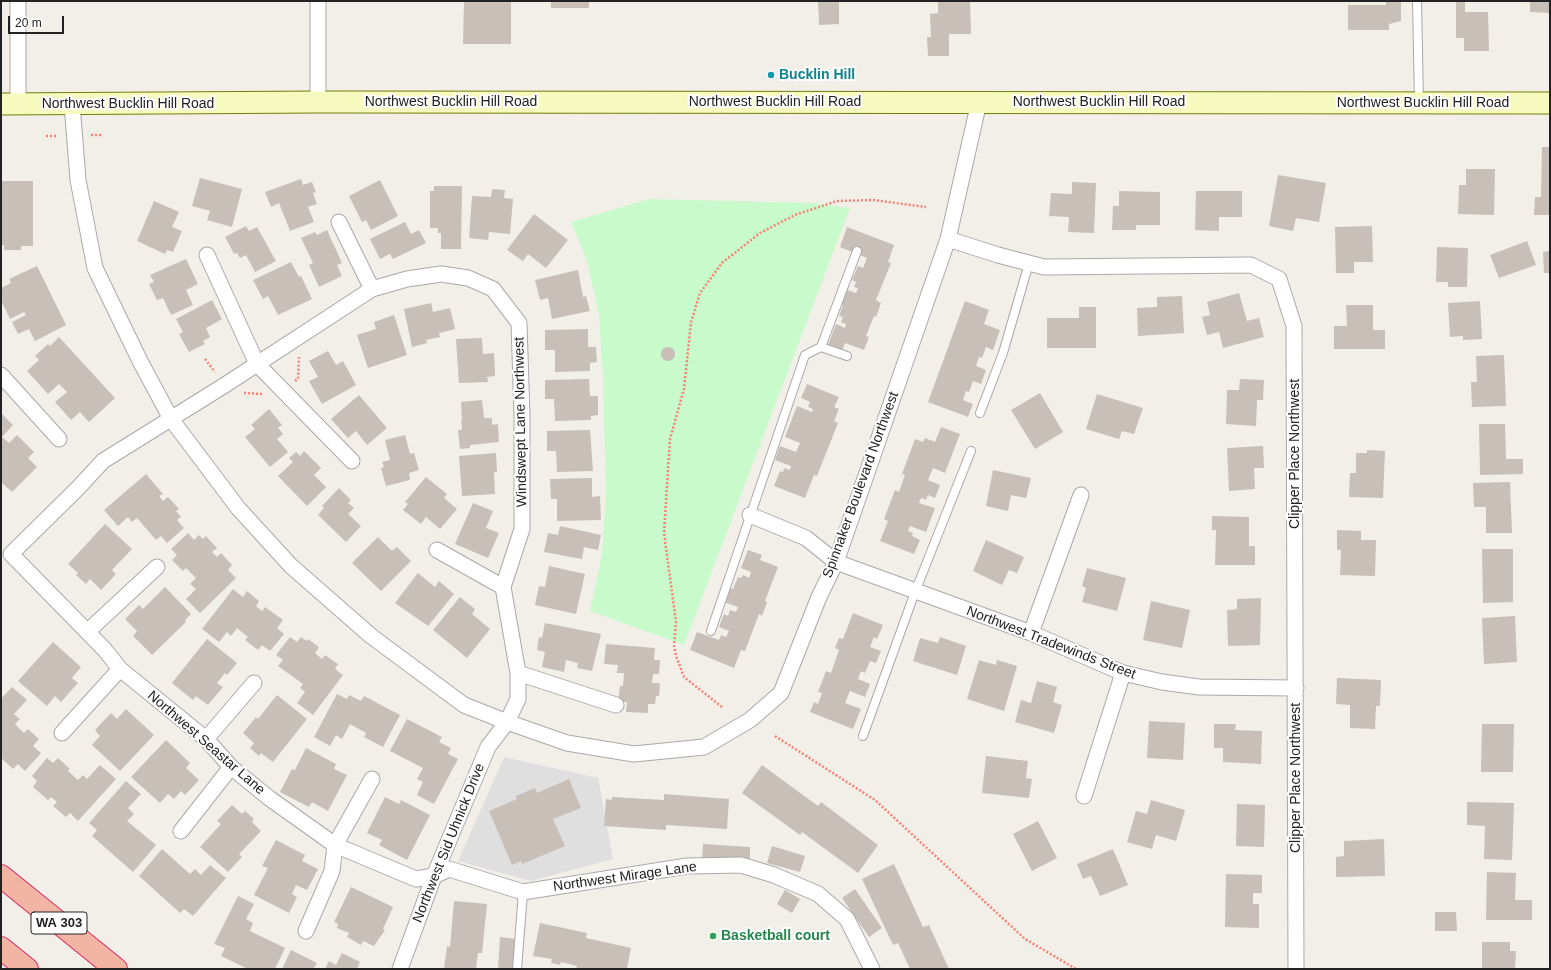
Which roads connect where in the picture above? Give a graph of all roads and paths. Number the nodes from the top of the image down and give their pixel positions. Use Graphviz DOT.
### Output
graph roads {
  1 [pos="18,1"];
  2 [pos="318,1"];
  3 [pos="1417,1"];
  4 [pos="318,102"];
  5 [pos="979,102"];
  6 [pos="1418,103"];
  7 [pos="10,104"];
  8 [pos="72,104"];
  9 [pos="1550,104"];
  10 [pos="926,207"];
  11 [pos="339,222"];
  12 [pos="948,239"];
  13 [pos="857,251"];
  14 [pos="207,255"];
  15 [pos="1029,263"];
  16 [pos="372,289"];
  17 [pos="821,346"];
  18 [pos="847,356"];
  19 [pos="258,364"];
  20 [pos="1,375"];
  21 [pos="980,413"];
  22 [pos="171,419"];
  23 [pos="59,438"];
  24 [pos="970,451"];
  25 [pos="352,461"];
  26 [pos="1081,495"];
  27 [pos="750,515"];
  28 [pos="437,550"];
  29 [pos="6,553"];
  30 [pos="836,562"];
  31 [pos="157,567"];
  32 [pos="503,587"];
  33 [pos="915,592"];
  34 [pos="711,631"];
  35 [pos="87,632"];
  36 [pos="1031,633"];
  37 [pos="120,669"];
  38 [pos="518,673"];
  39 [pos="1123,673"];
  40 [pos="254,683"];
  41 [pos="1296,688"];
  42 [pos="616,705"];
  43 [pos="722,707"];
  44 [pos="507,722"];
  45 [pos="62,734"];
  46 [pos="775,736"];
  47 [pos="863,736"];
  48 [pos="206,739"];
  49 [pos="231,767"];
  50 [pos="372,779"];
  51 [pos="1084,796"];
  52 [pos="181,831"];
  53 [pos="335,845"];
  54 [pos="1,876"];
  55 [pos="434,876"];
  56 [pos="523,892"];
  57 [pos="306,931"];
  58 [pos="1,948"];
  59 [pos="27,969"];
  60 [pos="116,969"];
  61 [pos="400,969"];
  62 [pos="517,969"];
  63 [pos="872,969"];
  64 [pos="1076,969"];
  65 [pos="1296,969"];
  1 -- 7 [label="street"];
  2 -- 4 [label="street"];
  3 -- 6 [label="lane"];
  4 -- 5 [label="main road, Northwest Bucklin Hill Road"];
  4 -- 8 [label="main road, Northwest Bucklin Hill Road"];
  5 -- 6 [label="main road, Northwest Bucklin Hill Road"];
  5 -- 12 [label="street, Spinnaker Boulevard Northwest"];
  6 -- 9 [label="main road, Northwest Bucklin Hill Road"];
  7 -- 8 [label="main road, Northwest Bucklin Hill Road"];
  8 -- 22 [label="street, Spinnaker Boulevard Northwest"];
  10 -- 43 [label="path"];
  11 -- 16 [label="street"];
  12 -- 15 [label="street, Clipper Place Northwest"];
  12 -- 30 [label="street, Spinnaker Boulevard Northwest"];
  13 -- 17 [label="lane"];
  14 -- 19 [label="street"];
  15 -- 21 [label="lane"];
  15 -- 41 [label="street, Clipper Place Northwest"];
  16 -- 19 [label="street, Windswept Lane Northwest"];
  16 -- 32 [label="street, Windswept Lane Northwest"];
  17 -- 18 [label="lane"];
  17 -- 27 [label="lane"];
  19 -- 22 [label="street, Windswept Lane Northwest"];
  19 -- 25 [label="street"];
  20 -- 23 [label="street"];
  22 -- 29 [label="street, Windswept Lane Northwest"];
  22 -- 44 [label="street, Spinnaker Boulevard Northwest"];
  24 -- 33 [label="lane"];
  26 -- 36 [label="street"];
  27 -- 30 [label="street, Northwest Tradewinds Street"];
  27 -- 34 [label="lane"];
  28 -- 32 [label="street"];
  29 -- 35 [label="street, Northwest Seastar Lane"];
  30 -- 33 [label="street, Northwest Tradewinds Street"];
  30 -- 44 [label="street, Spinnaker Boulevard Northwest"];
  31 -- 35 [label="street"];
  32 -- 38 [label="street, Windswept Lane Northwest"];
  33 -- 36 [label="street, Northwest Tradewinds Street"];
  33 -- 47 [label="lane"];
  35 -- 37 [label="street, Northwest Seastar Lane"];
  36 -- 39 [label="street, Northwest Tradewinds Street"];
  37 -- 45 [label="street"];
  37 -- 48 [label="street, Northwest Seastar Lane"];
  38 -- 42 [label="street"];
  38 -- 44 [label="street, Windswept Lane Northwest"];
  39 -- 41 [label="street, Northwest Tradewinds Street"];
  39 -- 51 [label="street"];
  40 -- 48 [label="street"];
  41 -- 65 [label="street, Clipper Place Northwest"];
  44 -- 55 [label="street, Northwest Sid Uhnick Drive"];
  46 -- 64 [label="path"];
  48 -- 49 [label="street, Northwest Seastar Lane"];
  49 -- 52 [label="street"];
  49 -- 53 [label="street, Northwest Seastar Lane"];
  50 -- 53 [label="street"];
  53 -- 55 [label="street, Northwest Seastar Lane"];
  53 -- 57 [label="street"];
  54 -- 60 [label="highway, WA 303"];
  55 -- 56 [label="street, Northwest Mirage Lane"];
  55 -- 61 [label="street, Northwest Sid Uhnick Drive"];
  56 -- 62 [label="lane"];
  56 -- 63 [label="street, Northwest Mirage Lane"];
  58 -- 59 [label="highway"];
}
